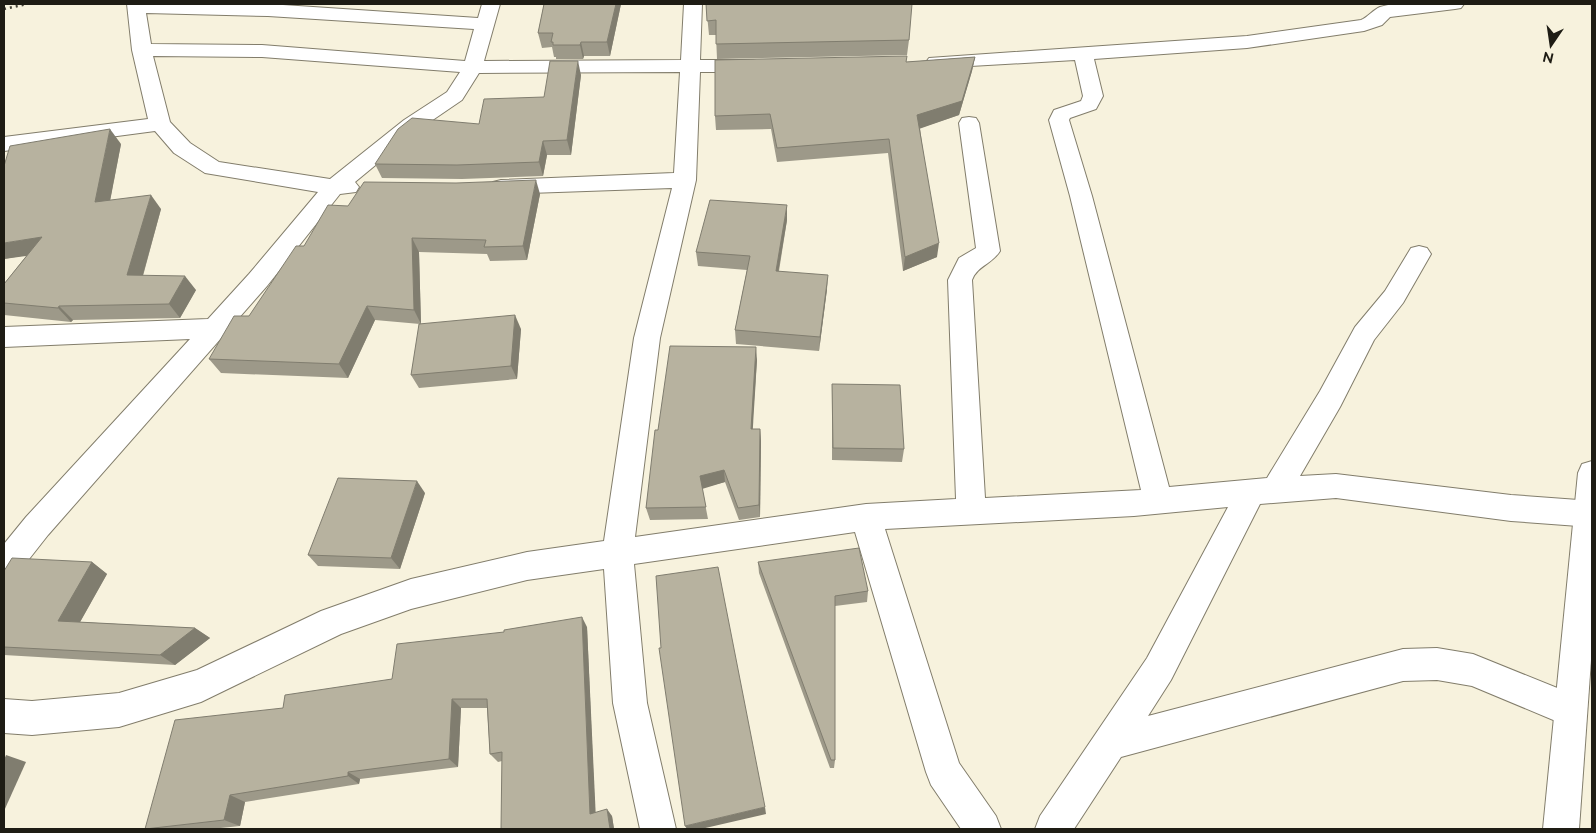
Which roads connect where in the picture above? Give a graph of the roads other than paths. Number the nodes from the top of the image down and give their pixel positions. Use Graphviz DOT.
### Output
graph roads {
  1 [pos="693,4"];
  2 [pos="1455,4"];
  3 [pos="137,5"];
  4 [pos="1421,5"];
  5 [pos="488,14"];
  6 [pos="142,50"];
  7 [pos="1083,54"];
  8 [pos="914,62"];
  9 [pos="770,66"];
  10 [pos="474,67"];
  11 [pos="691,67"];
  12 [pos="969,123"];
  13 [pos="160,124"];
  14 [pos="4,144"];
  15 [pos="685,180"];
  16 [pos="334,186"];
  17 [pos="373,187"];
  18 [pos="481,188"];
  19 [pos="1419,254"];
  20 [pos="215,328"];
  21 [pos="4,337"];
  22 [pos="1592,473"];
  23 [pos="1263,491"];
  24 [pos="1158,500"];
  25 [pos="971,511"];
  26 [pos="1590,514"];
  27 [pos="866,517"];
  28 [pos="618,552"];
  29 [pos="4,568"];
  30 [pos="1570,710"];
  31 [pos="4,716"];
  32 [pos="1110,743"];
  33 [pos="658,829"];
  34 [pos="983,829"];
  35 [pos="1053,829"];
  36 [pos="1561,829"];
  1 -- 11 [label="street"];
  2 -- 4 [label="street"];
  3 -- 5 [label="street"];
  3 -- 6 [label="street"];
  4 -- 7 [label="street"];
  5 -- 10 [label="street"];
  6 -- 10 [label="street"];
  6 -- 13 [label="street"];
  7 -- 8 [label="street"];
  7 -- 24 [label="street"];
  9 -- 11 [label="street"];
  10 -- 11 [label="street"];
  10 -- 16 [label="street"];
  11 -- 15 [label="street"];
  12 -- 25 [label="street"];
  13 -- 14 [label="street"];
  13 -- 16 [label="street"];
  15 -- 18 [label="street"];
  15 -- 28 [label="street"];
  16 -- 17 [label="street"];
  16 -- 20 [label="street"];
  19 -- 23 [label="street"];
  20 -- 21 [label="street"];
  20 -- 29 [label="street"];
  22 -- 26 [label="street"];
  23 -- 24 [label="street"];
  23 -- 26 [label="street"];
  23 -- 32 [label="street"];
  24 -- 25 [label="street"];
  25 -- 27 [label="street"];
  26 -- 30 [label="street"];
  27 -- 28 [label="street"];
  27 -- 34 [label="street"];
  28 -- 31 [label="street"];
  28 -- 33 [label="street"];
  30 -- 32 [label="street"];
  30 -- 36 [label="street"];
  32 -- 35 [label="street"];
}
